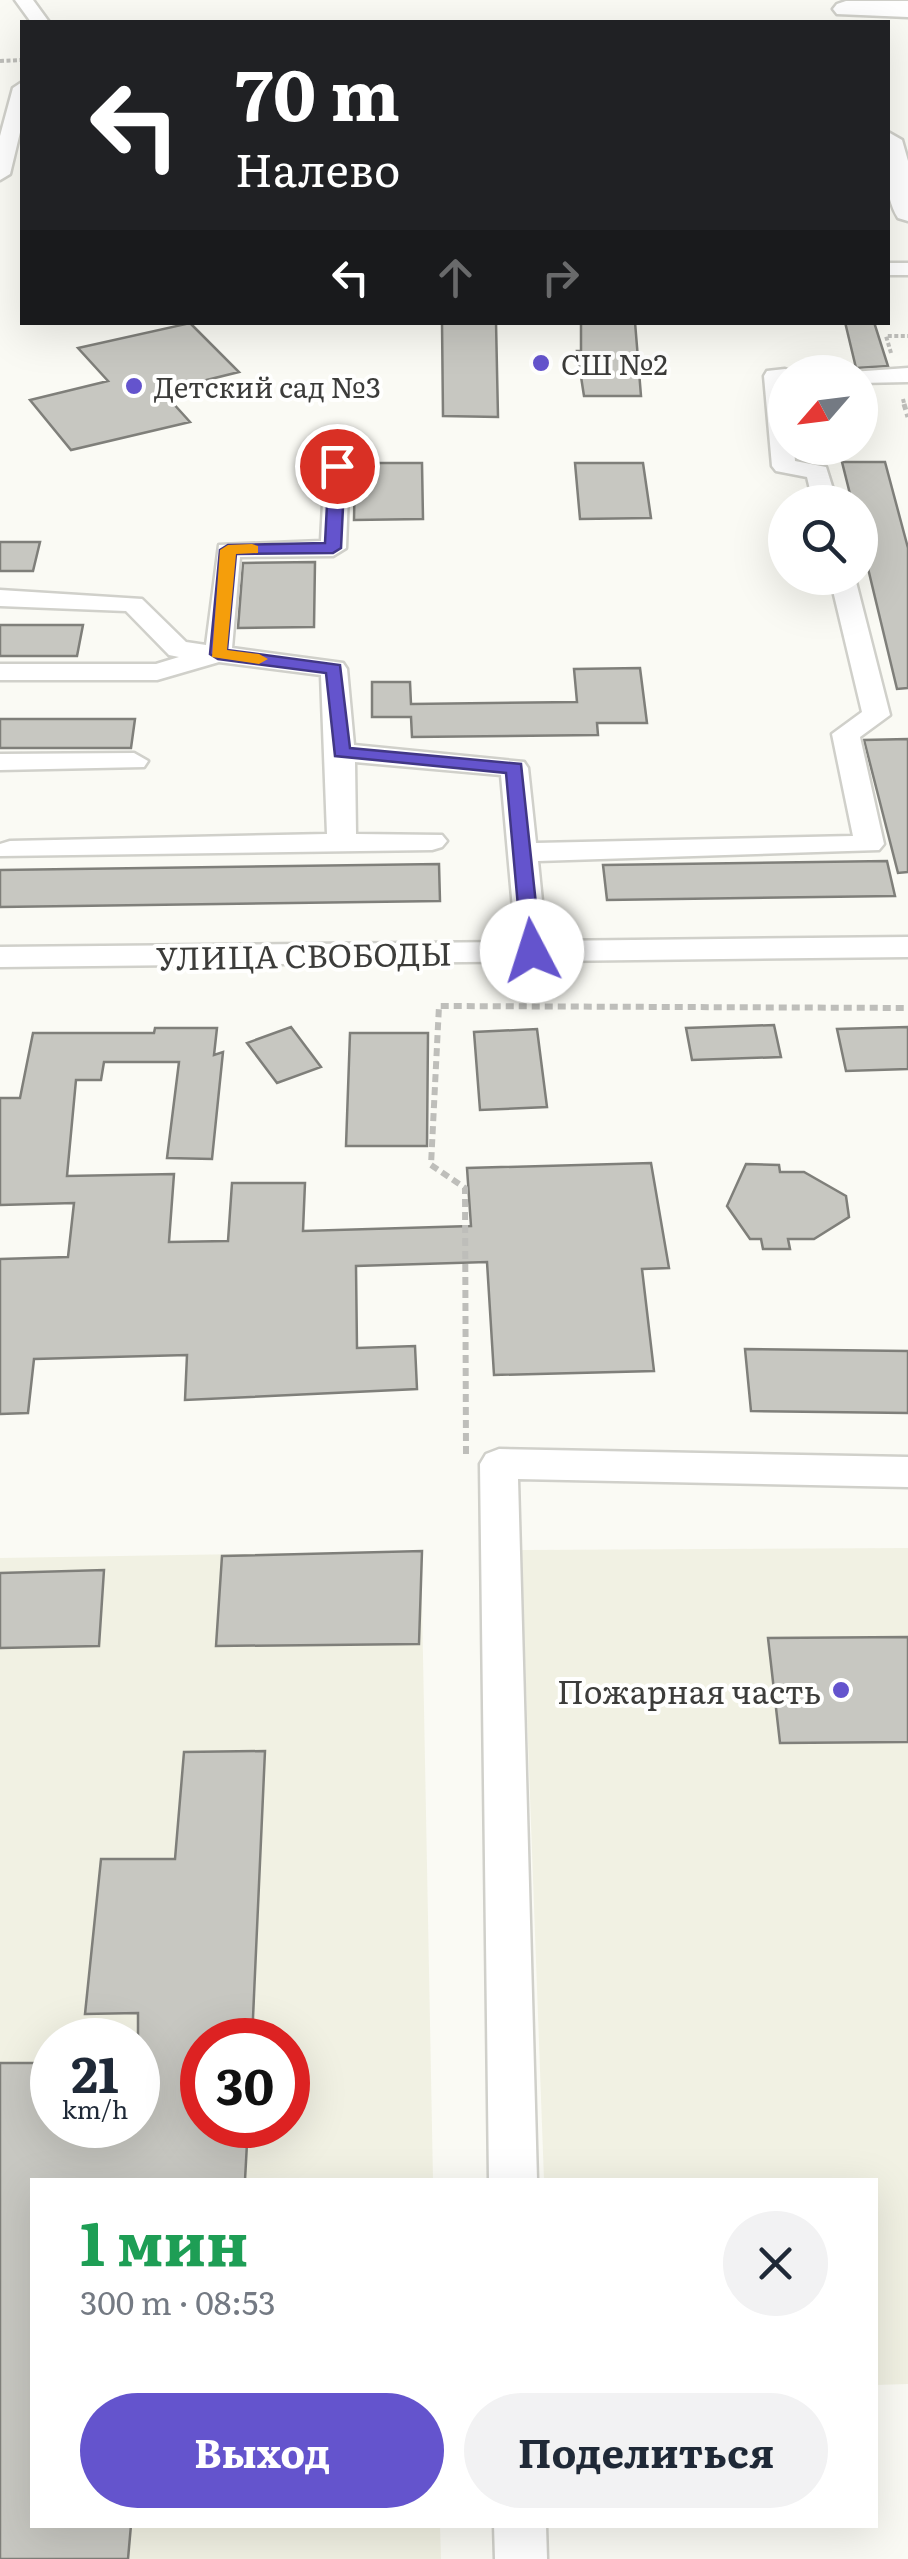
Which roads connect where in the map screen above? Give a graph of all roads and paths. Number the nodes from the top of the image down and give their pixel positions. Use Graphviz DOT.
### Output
graph roads {
  1 [pos="908,9"];
  2 [pos="847,11"];
  3 [pos="20,97"];
  4 [pos="896,148"];
  5 [pos="3,152"];
  6 [pos="0,174"];
  7 [pos="908,212"];
  8 [pos="908,375"];
  9 [pos="878,376"];
  10 [pos="784,465"];
  11 [pos="337,466"];
  12 [pos="821,485"];
  13 [pos="847,595"];
  14 [pos="0,598"];
  15 [pos="218,654"];
  16 [pos="0,672"];
  17 [pos="341,752"];
  18 [pos="134,761"];
  19 [pos="0,762"];
  20 [pos="432,841"];
  21 [pos="342,843"];
  22 [pos="10,850"];
  23 [pos="522,852"];
  24 [pos="908,948"];
  25 [pos="532,951"];
  26 [pos="0,957"];
  27 [pos="908,1008"];
  28 [pos="466,1459"];
  29 [pos="908,1472"];
  30 [pos="514,2178"];
  31 [pos="520,2528"];
  32 [pos="521,2559"];
  1 -- 2 [label="main road"];
  3 -- 5 [label="street"];
  4 -- 7 [label="main road"];
  5 -- 6 [label="street"];
  8 -- 9 [label="street"];
  10 -- 12 [label="street"];
  11 -- 15 [label="street"];
  13 -- 23 [label="street"];
  14 -- 15 [label="street"];
  15 -- 16 [label="street"];
  15 -- 17 [label="street"];
  17 -- 21 [label="street"];
  17 -- 23 [label="street"];
  18 -- 19 [label="street"];
  20 -- 21 [label="street"];
  21 -- 22 [label="street"];
  23 -- 25 [label="street"];
  24 -- 25 [label="street, УЛИЦА СВОБОДЫ"];
  25 -- 26 [label="street, УЛИЦА СВОБОДЫ"];
  27 -- 28 [label="path"];
  29 -- 30 [label="street"];
  31 -- 32 [label="street"];
}
